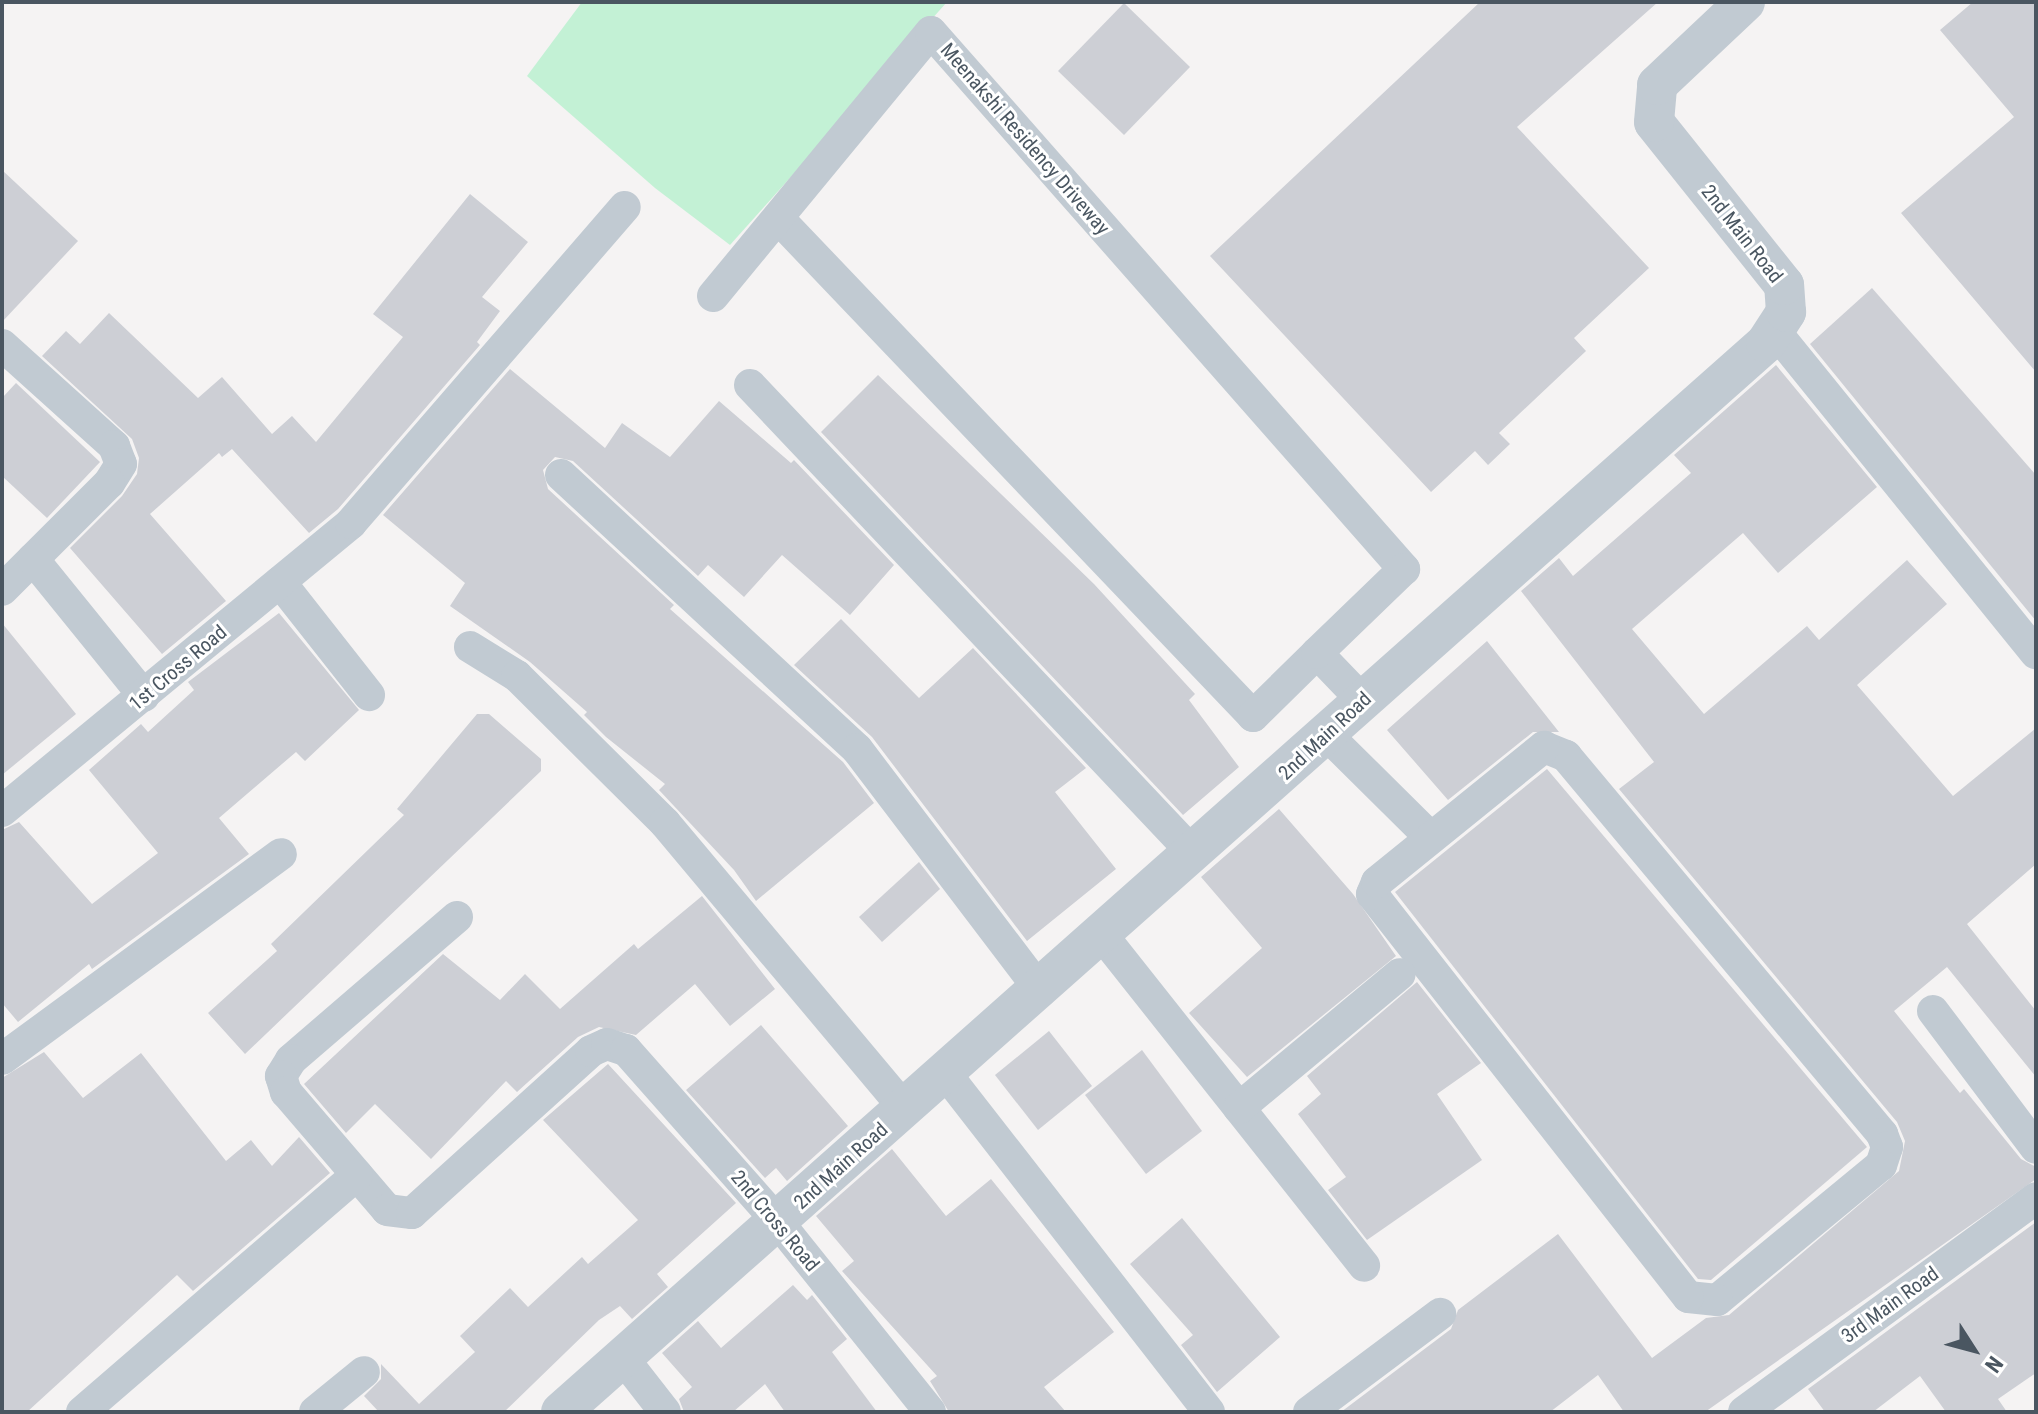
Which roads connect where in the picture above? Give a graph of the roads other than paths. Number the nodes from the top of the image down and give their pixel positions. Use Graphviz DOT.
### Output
graph roads {
  1 [pos="1745,2"];
  2 [pos="625,207"];
  3 [pos="778,218"];
  4 [pos="713,296"];
  5 [pos="1774,330"];
  6 [pos="2,345"];
  7 [pos="750,385"];
  8 [pos="561,475"];
  9 [pos="33,559"];
  10 [pos="280,582"];
  11 [pos="2,590"];
  12 [pos="470,647"];
  13 [pos="1322,649"];
  14 [pos="2036,653"];
  15 [pos="369,695"];
  16 [pos="144,696"];
  17 [pos="1368,696"];
  18 [pos="1328,736"];
  19 [pos="2,811"];
  20 [pos="1430,837"];
  21 [pos="281,854"];
  22 [pos="1194,854"];
  23 [pos="457,917"];
  24 [pos="1102,935"];
  25 [pos="1400,974"];
  26 [pos="1041,991"];
  27 [pos="1933,1011"];
  28 [pos="2,1059"];
  29 [pos="946,1074"];
  30 [pos="1239,1108"];
  31 [pos="905,1109"];
  32 [pos="2036,1148"];
  33 [pos="357,1175"];
  34 [pos="2036,1198"];
  35 [pos="778,1222"];
  36 [pos="1364,1266"];
  37 [pos="1440,1314"];
  38 [pos="623,1358"];
  39 [pos="364,1372"];
  40 [pos="82,1412"];
  41 [pos="315,1412"];
  42 [pos="561,1412"];
  43 [pos="665,1412"];
  44 [pos="930,1412"];
  45 [pos="1209,1412"];
  46 [pos="1309,1412"];
  47 [pos="1744,1412"];
  1 -- 5 [label="street, 2nd Main Road"];
  2 -- 10 [label="street, 1st Cross Road"];
  3 -- 4 [label="street"];
  3 -- 13 [label="street, Meenakshi Residency Driveway"];
  3 -- 13 [label="street, Meenakshi Residency Driveway"];
  5 -- 14 [label="street"];
  5 -- 17 [label="street, 2nd Main Road"];
  6 -- 9 [label="street"];
  7 -- 22 [label="street"];
  8 -- 26 [label="street"];
  9 -- 11 [label="street"];
  9 -- 16 [label="street"];
  10 -- 15 [label="street"];
  10 -- 16 [label="street, 1st Cross Road"];
  12 -- 31 [label="street"];
  13 -- 17 [label="street"];
  16 -- 19 [label="street, 1st Cross Road"];
  17 -- 18 [label="street, 2nd Main Road"];
  18 -- 20 [label="street"];
  18 -- 22 [label="street, 2nd Main Road"];
  20 -- 20 [label="street"];
  21 -- 28 [label="street"];
  22 -- 24 [label="street, 2nd Main Road"];
  23 -- 33 [label="street"];
  24 -- 26 [label="street, 2nd Main Road"];
  24 -- 30 [label="street"];
  25 -- 30 [label="street"];
  26 -- 29 [label="street, 2nd Main Road"];
  27 -- 32 [label="street"];
  29 -- 31 [label="street, 2nd Main Road"];
  29 -- 45 [label="street"];
  30 -- 36 [label="street"];
  31 -- 35 [label="street, 2nd Main Road"];
  33 -- 35 [label="street, 2nd Cross Road"];
  33 -- 40 [label="street"];
  34 -- 47 [label="street, 3rd Main Road"];
  35 -- 38 [label="street, 2nd Main Road"];
  35 -- 44 [label="street, 2nd Cross Road"];
  37 -- 46 [label="street"];
  38 -- 42 [label="street, 2nd Main Road"];
  38 -- 43 [label="street"];
  39 -- 41 [label="street"];
}
